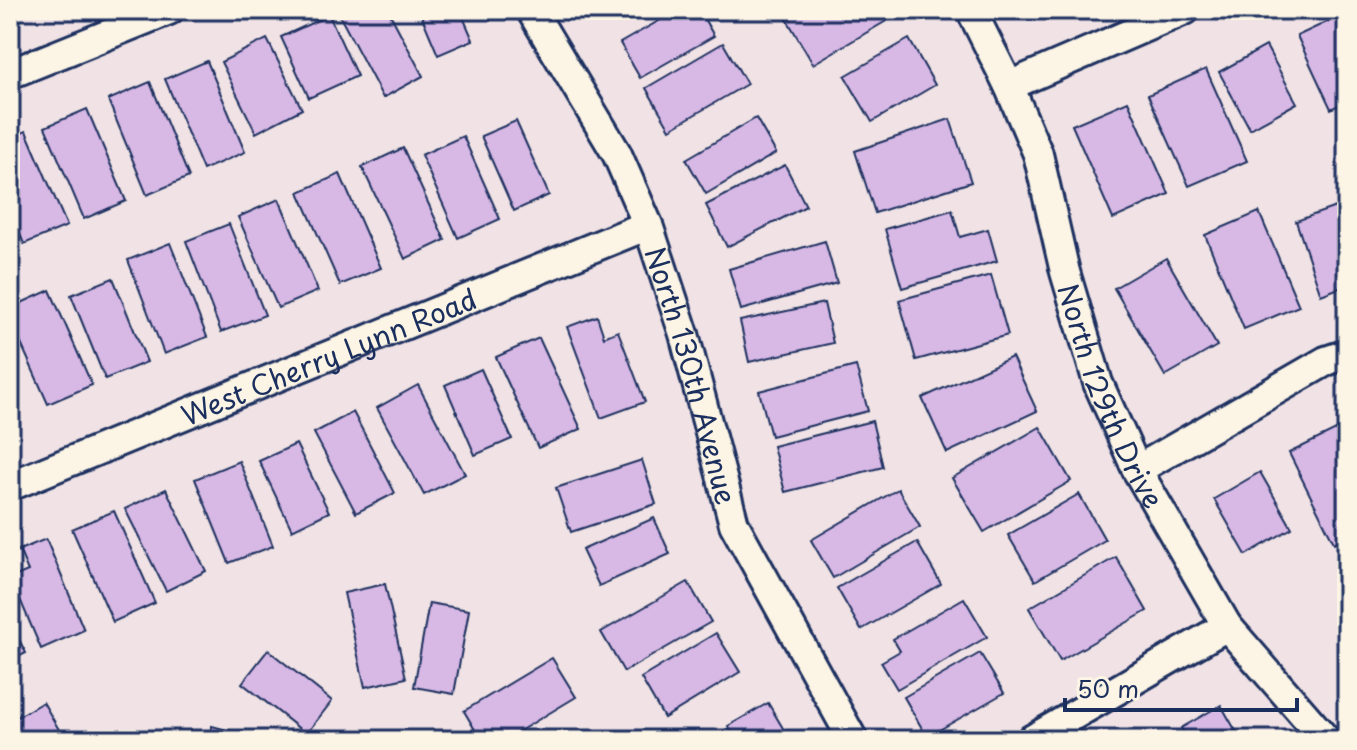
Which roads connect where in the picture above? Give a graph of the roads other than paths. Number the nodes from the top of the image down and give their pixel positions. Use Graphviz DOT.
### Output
graph roads {
  1 [pos="169,10"];
  2 [pos="531,10"];
  3 [pos="971,10"];
  4 [pos="1185,10"];
  5 [pos="10,74"];
  6 [pos="1009,86"];
  7 [pos="648,225"];
  8 [pos="1347,354"];
  9 [pos="1137,470"];
  10 [pos="10,486"];
  11 [pos="1227,626"];
  12 [pos="853,740"];
  13 [pos="1031,740"];
  14 [pos="1326,740"];
  1 -- 5 [label="street"];
  2 -- 7 [label="street, North 130th Avenue"];
  3 -- 6 [label="street, North 129th Drive"];
  4 -- 6 [label="street"];
  6 -- 9 [label="street, North 129th Drive"];
  7 -- 10 [label="street, West Cherry Lynn Road"];
  7 -- 12 [label="street, North 130th Avenue"];
  8 -- 9 [label="street"];
  9 -- 11 [label="street, North 129th Drive"];
  11 -- 13 [label="street"];
  11 -- 14 [label="street, North 129th Drive"];
}
